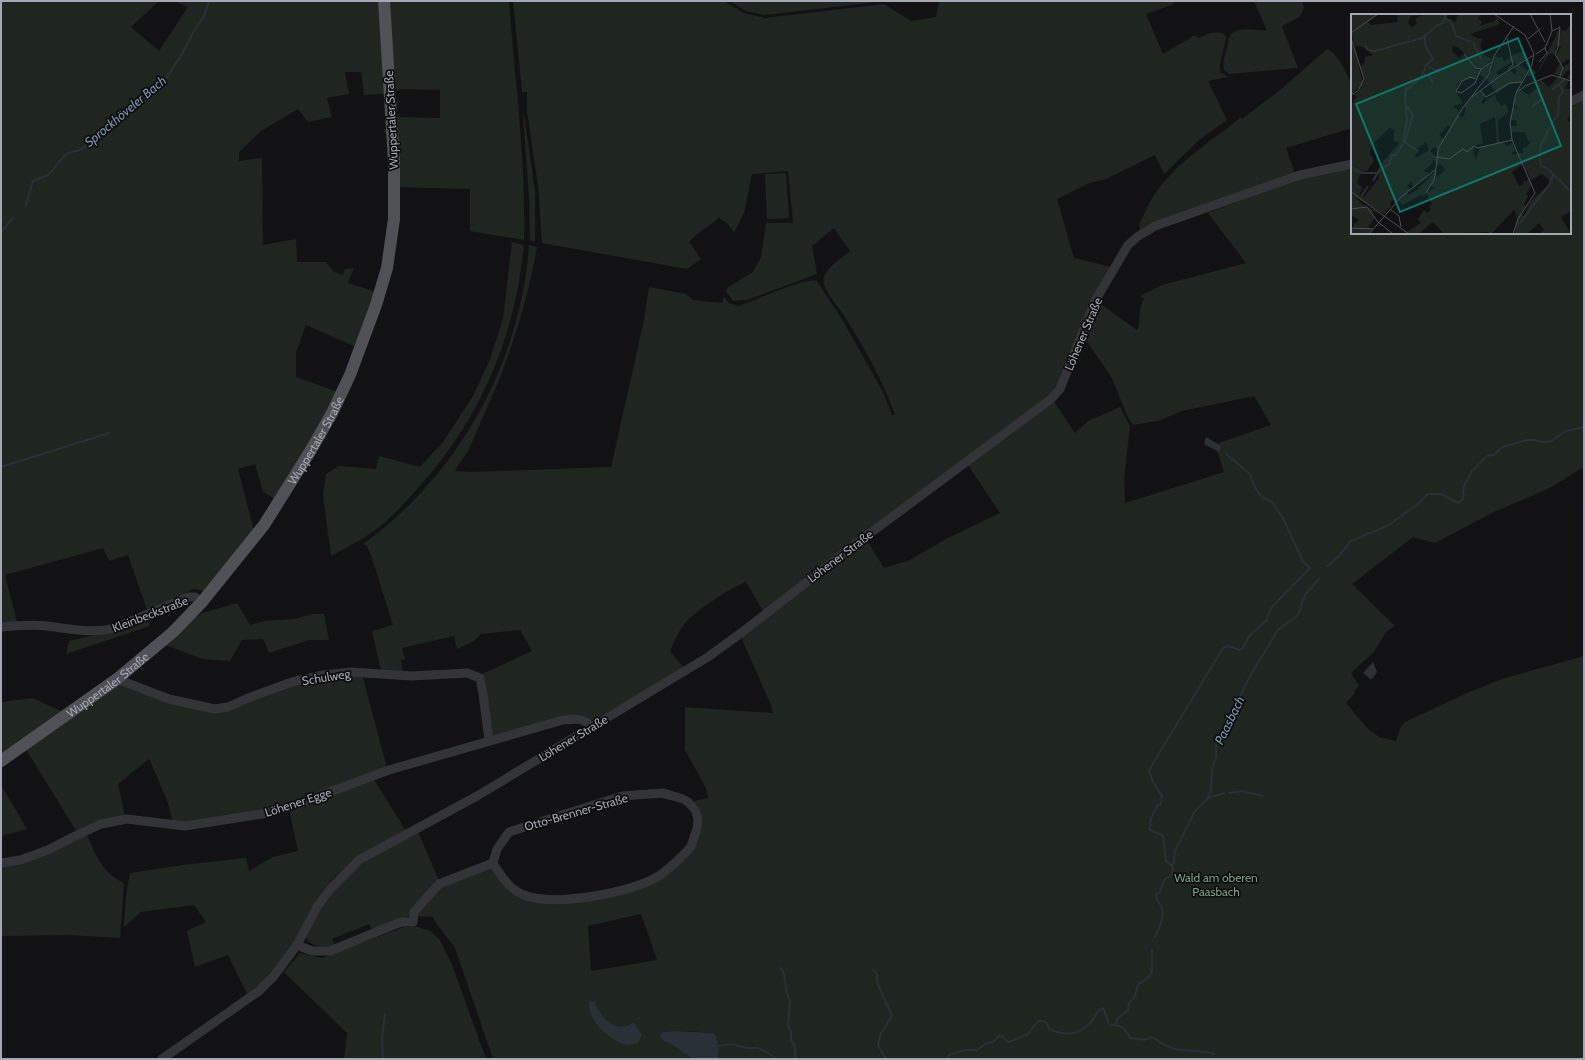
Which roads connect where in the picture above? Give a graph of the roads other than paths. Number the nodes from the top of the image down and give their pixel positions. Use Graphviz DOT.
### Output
graph roads {
  1 [pos="384,1"];
  2 [pos="1584,95"];
  3 [pos="1571,102"];
  4 [pos="1351,164"];
  5 [pos="202,602"];
  6 [pos="1,627"];
  7 [pos="117,679"];
  8 [pos="592,727"];
  9 [pos="489,740"];
  10 [pos="1,760"];
  11 [pos="1,863"];
  12 [pos="493,863"];
  13 [pos="297,945"];
  14 [pos="162,1059"];
  1 -- 5 [label="main road, Wuppertaler Straße"];
  2 -- 3 [label="street"];
  4 -- 8 [label="street, Löhener Straße"];
  5 -- 6 [label="street, Kleinbeckstraße"];
  5 -- 7 [label="main road, Wuppertaler Straße"];
  7 -- 9 [label="street, Schulweg"];
  7 -- 10 [label="main road, Wuppertaler Straße"];
  8 -- 9 [label="street, Löhener Egge"];
  8 -- 13 [label="street, Löhener Straße"];
  9 -- 11 [label="street, Löhener Egge"];
  12 -- 12 [label="street, Otto-Brenner-Straße"];
  12 -- 13 [label="street"];
  13 -- 14 [label="street"];
}
